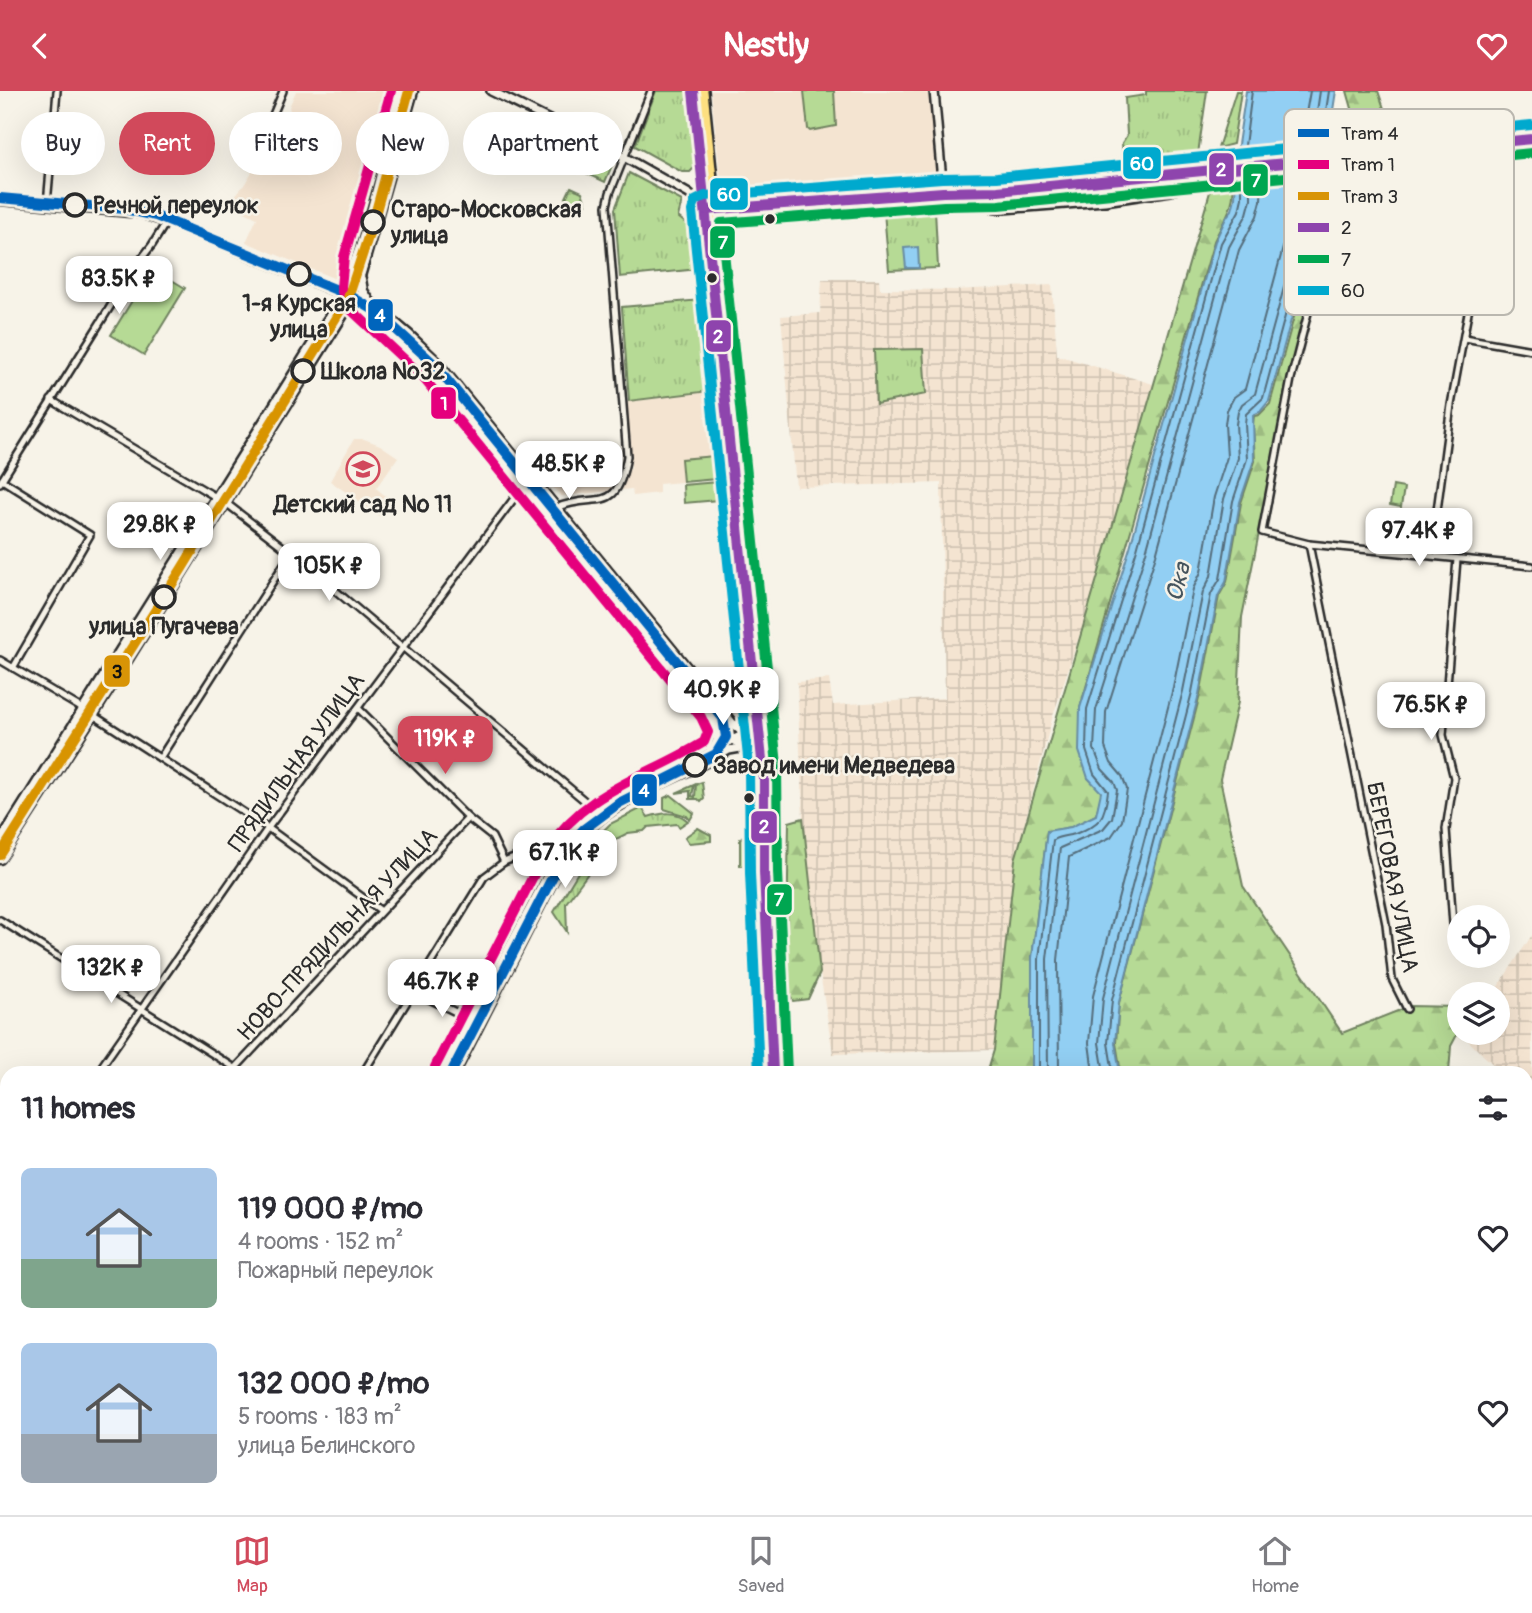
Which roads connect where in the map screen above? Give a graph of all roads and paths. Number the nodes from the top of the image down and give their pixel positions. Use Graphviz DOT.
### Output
graph roads {
  1 [pos="57,91"];
  2 [pos="283,91"];
  3 [pos="402,91"];
  4 [pos="413,91"];
  5 [pos="492,91"];
  6 [pos="650,91"];
  7 [pos="693,91"];
  8 [pos="703,91"];
  9 [pos="934,91"];
  10 [pos="274,112"];
  11 [pos="1532,139"];
  12 [pos="1514,141"];
  13 [pos="624,157"];
  14 [pos="1284,163"];
  15 [pos="962,191"];
  16 [pos="1000,191"];
  17 [pos="943,192"];
  18 [pos="0,199"];
  19 [pos="47,204"];
  20 [pos="710,210"];
  21 [pos="1000,210"];
  22 [pos="167,221"];
  23 [pos="361,273"];
  24 [pos="342,294"];
  25 [pos="352,298"];
  26 [pos="370,302"];
  27 [pos="1308,315"];
  28 [pos="1468,315"];
  29 [pos="1464,338"];
  30 [pos="1532,350"];
  31 [pos="51,400"];
  32 [pos="530,477"];
  33 [pos="1,482"];
  34 [pos="523,484"];
  35 [pos="217,498"];
  36 [pos="226,503"];
  37 [pos="556,508"];
  38 [pos="1309,544"];
  39 [pos="291,553"];
  40 [pos="1431,557"];
  41 [pos="1457,559"];
  42 [pos="1532,566"];
  43 [pos="402,647"];
  44 [pos="0,660"];
  45 [pos="13,668"];
  46 [pos="358,708"];
  47 [pos="84,710"];
  48 [pos="93,716"];
  49 [pos="728,718"];
  50 [pos="715,719"];
  51 [pos="764,733"];
  52 [pos="745,734"];
  53 [pos="731,739"];
  54 [pos="765,745"];
  55 [pos="747,747"];
  56 [pos="712,749"];
  57 [pos="724,753"];
  58 [pos="160,758"];
  59 [pos="594,811"];
  60 [pos="468,818"];
  61 [pos="601,818"];
  62 [pos="268,828"];
  63 [pos="0,842"];
  64 [pos="563,843"];
  65 [pos="571,848"];
  66 [pos="0,859"];
  67 [pos="504,862"];
  68 [pos="1452,905"];
  69 [pos="380,910"];
  70 [pos="0,921"];
  71 [pos="415,992"];
  72 [pos="143,1009"];
  73 [pos="1406,1009"];
  74 [pos="471,1019"];
  75 [pos="480,1024"];
  76 [pos="102,1066"];
  77 [pos="226,1066"];
  78 [pos="238,1066"];
  79 [pos="367,1066"];
  80 [pos="447,1066"];
  81 [pos="459,1066"];
  82 [pos="773,1066"];
  83 [pos="782,1066"];
  1 -- 19 [label="street"];
  2 -- 10 [label="street"];
  3 -- 24 [label="main road"];
  4 -- 23 [label="main road"];
  5 -- 13 [label="street"];
  6 -- 13 [label="street"];
  7 -- 20 [label="main road"];
  8 -- 20 [label="main road"];
  9 -- 17 [label="street"];
  11 -- 12 [label="main road, bridge"];
  13 -- 20 [label="street"];
  13 -- 37 [label="street"];
  14 -- 16 [label="main road, bridge"];
  15 -- 16 [label="main road"];
  15 -- 17 [label="main road"];
  15 -- 21 [label="street"];
  15 -- 21 [label="street"];
  16 -- 21 [label="street"];
  17 -- 20 [label="main road"];
  18 -- 19 [label="main road"];
  19 -- 22 [label="main road"];
  20 -- 51 [label="main road"];
  22 -- 24 [label="main road"];
  22 -- 31 [label="street"];
  23 -- 25 [label="main road"];
  23 -- 26 [label="main road"];
  24 -- 25 [label="main road"];
  24 -- 35 [label="main road"];
  25 -- 26 [label="main road"];
  25 -- 34 [label="main road"];
  25 -- 36 [label="main road"];
  26 -- 32 [label="main road"];
  27 -- 38 [label="street"];
  28 -- 29 [label="street"];
  29 -- 30 [label="street"];
  29 -- 40 [label="street"];
  31 -- 33 [label="street"];
  31 -- 35 [label="street"];
  32 -- 34 [label="street, ПРЯДИЛЬНАЯ УЛИЦА"];
  32 -- 37 [label="main road"];
  33 -- 45 [label="street"];
  34 -- 43 [label="street, ПРЯДИЛЬНАЯ УЛИЦА"];
  34 -- 50 [label="main road"];
  35 -- 36 [label="street"];
  35 -- 47 [label="main road"];
  36 -- 39 [label="street"];
  36 -- 48 [label="main road"];
  37 -- 49 [label="main road"];
  38 -- 40 [label="street"];
  38 -- 73 [label="street, БЕРЕГОВАЯ УЛИЦА"];
  39 -- 43 [label="street"];
  39 -- 58 [label="street"];
  40 -- 41 [label="street"];
  41 -- 42 [label="street"];
  41 -- 68 [label="street"];
  43 -- 46 [label="street, ПРЯДИЛЬНАЯ УЛИЦА"];
  43 -- 59 [label="street"];
  44 -- 45 [label="street"];
  45 -- 47 [label="street"];
  46 -- 60 [label="street"];
  46 -- 62 [label="street, ПРЯДИЛЬНАЯ УЛИЦА"];
  47 -- 48 [label="street"];
  47 -- 63 [label="main road"];
  48 -- 58 [label="street"];
  48 -- 66 [label="main road"];
  49 -- 52 [label="main road"];
  49 -- 53 [label="street"];
  50 -- 53 [label="main road"];
  50 -- 56 [label="street"];
  51 -- 52 [label="main road"];
  51 -- 54 [label="main road"];
  52 -- 53 [label="street"];
  53 -- 55 [label="main road"];
  53 -- 56 [label="street"];
  53 -- 57 [label="street"];
  54 -- 55 [label="main road"];
  54 -- 82 [label="main road"];
  54 -- 83 [label="main road"];
  55 -- 57 [label="street"];
  56 -- 59 [label="street"];
  57 -- 61 [label="street"];
  58 -- 62 [label="street"];
  59 -- 61 [label="street"];
  59 -- 64 [label="street"];
  60 -- 67 [label="street"];
  60 -- 69 [label="street, НОВО-ПРЯДИЛЬНАЯ УЛИЦА"];
  61 -- 65 [label="street"];
  62 -- 69 [label="street"];
  62 -- 72 [label="street, ПРЯДИЛЬНАЯ УЛИЦА"];
  64 -- 65 [label="street"];
  64 -- 67 [label="street"];
  64 -- 74 [label="street"];
  65 -- 75 [label="street"];
  67 -- 71 [label="street"];
  69 -- 78 [label="street, НОВО-ПРЯДИЛЬНАЯ УЛИЦА"];
  70 -- 72 [label="street"];
  71 -- 74 [label="street"];
  71 -- 79 [label="street"];
  72 -- 76 [label="street, ПРЯДИЛЬНАЯ УЛИЦА"];
  72 -- 77 [label="street"];
  74 -- 75 [label="street"];
  74 -- 80 [label="street"];
  75 -- 81 [label="street"];
}
